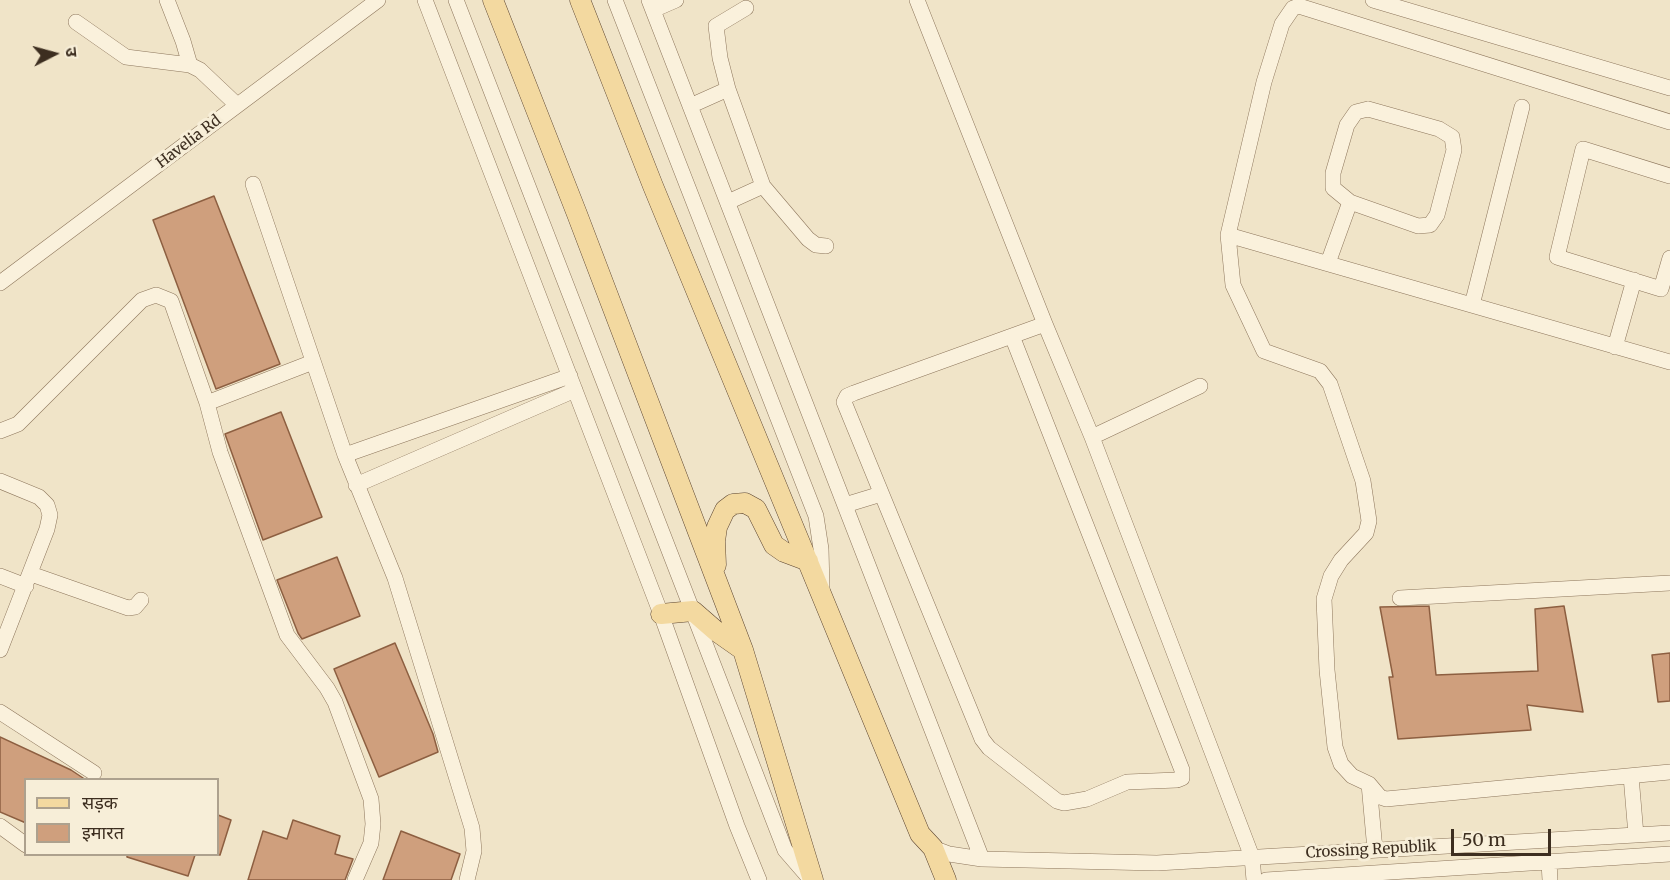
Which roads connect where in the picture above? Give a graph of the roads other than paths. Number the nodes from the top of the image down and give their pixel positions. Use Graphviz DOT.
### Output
graph roads {
  1 [pos="167,0"];
  2 [pos="378,0"];
  3 [pos="425,0"];
  4 [pos="456,0"];
  5 [pos="493,0"];
  6 [pos="580,0"];
  7 [pos="615,0"];
  8 [pos="676,0"];
  9 [pos="918,0"];
  10 [pos="1373,0"];
  11 [pos="651,5"];
  12 [pos="746,8"];
  13 [pos="76,22"];
  14 [pos="190,65"];
  15 [pos="1670,88"];
  16 [pos="728,89"];
  17 [pos="237,105"];
  18 [pos="690,106"];
  19 [pos="1522,107"];
  20 [pos="1670,122"];
  21 [pos="1670,176"];
  22 [pos="253,184"];
  23 [pos="763,186"];
  24 [pos="728,202"];
  25 [pos="1350,202"];
  26 [pos="1228,235"];
  27 [pos="826,246"];
  28 [pos="1670,258"];
  29 [pos="1328,263"];
  30 [pos="1634,280"];
  31 [pos="0,283"];
  32 [pos="1472,305"];
  33 [pos="1045,324"];
  34 [pos="1012,336"];
  35 [pos="1615,347"];
  36 [pos="313,362"];
  37 [pos="1670,362"];
  38 [pos="573,383"];
  39 [pos="1200,386"];
  40 [pos="207,403"];
  41 [pos="0,431"];
  42 [pos="1092,437"];
  43 [pos="345,455"];
  44 [pos="0,481"];
  45 [pos="356,485"];
  46 [pos="881,494"];
  47 [pos="845,505"];
  48 [pos="808,561"];
  49 [pos="0,576"];
  50 [pos="716,579"];
  51 [pos="28,580"];
  52 [pos="1670,583"];
  53 [pos="822,594"];
  54 [pos="1400,598"];
  55 [pos="141,600"];
  56 [pos="693,611"];
  57 [pos="661,614"];
  58 [pos="0,650"];
  59 [pos="743,650"];
  60 [pos="0,712"];
  61 [pos="1670,772"];
  62 [pos="94,774"];
  63 [pos="1631,776"];
  64 [pos="1369,784"];
  65 [pos="0,826"];
  66 [pos="1670,833"];
  67 [pos="1636,835"];
  68 [pos="24,844"];
  69 [pos="933,848"];
  70 [pos="1375,850"];
  71 [pos="1670,854"];
  72 [pos="1252,857"];
  73 [pos="982,859"];
  74 [pos="1549,862"];
  75 [pos="355,880"];
  76 [pos="467,880"];
  77 [pos="759,880"];
  78 [pos="812,880"];
  79 [pos="946,880"];
  80 [pos="1254,880"];
  81 [pos="1266,880"];
  82 [pos="1550,880"];
  1 -- 14 [label="street"];
  2 -- 17 [label="street, Havelia Rd"];
  3 -- 38 [label="street"];
  4 -- 56 [label="street"];
  5 -- 50 [label="main road"];
  6 -- 48 [label="main road"];
  7 -- 53 [label="street"];
  8 -- 11 [label="street"];
  9 -- 33 [label="street"];
  10 -- 15 [label="street"];
  11 -- 18 [label="street"];
  12 -- 16 [label="street"];
  13 -- 14 [label="street"];
  14 -- 17 [label="street"];
  16 -- 18 [label="street"];
  16 -- 23 [label="street"];
  17 -- 31 [label="street, Havelia Rd"];
  18 -- 24 [label="street"];
  19 -- 32 [label="street"];
  20 -- 26 [label="street"];
  21 -- 30 [label="street"];
  22 -- 36 [label="street"];
  23 -- 24 [label="street"];
  23 -- 27 [label="street"];
  24 -- 47 [label="street"];
  25 -- 25 [label="street"];
  25 -- 29 [label="street"];
  26 -- 29 [label="street"];
  26 -- 64 [label="street"];
  28 -- 30 [label="street"];
  29 -- 32 [label="street"];
  30 -- 35 [label="street"];
  32 -- 35 [label="street"];
  33 -- 34 [label="street"];
  33 -- 42 [label="street"];
  34 -- 46 [label="street"];
  34 -- 46 [label="street"];
  35 -- 37 [label="street"];
  36 -- 40 [label="street"];
  36 -- 43 [label="street"];
  38 -- 43 [label="street"];
  38 -- 45 [label="street"];
  38 -- 57 [label="street"];
  39 -- 42 [label="street"];
  40 -- 41 [label="street"];
  40 -- 75 [label="street"];
  42 -- 72 [label="street"];
  43 -- 45 [label="street"];
  44 -- 51 [label="street"];
  45 -- 76 [label="street"];
  46 -- 47 [label="street"];
  47 -- 73 [label="street"];
  48 -- 50 [label="main road"];
  48 -- 53 [label="main road"];
  49 -- 51 [label="street"];
  50 -- 59 [label="main road"];
  51 -- 55 [label="street"];
  51 -- 58 [label="street"];
  52 -- 54 [label="street"];
  53 -- 69 [label="main road"];
  56 -- 57 [label="main road"];
  56 -- 59 [label="main road"];
  56 -- 78 [label="street"];
  57 -- 77 [label="street"];
  59 -- 78 [label="main road"];
  60 -- 62 [label="street"];
  61 -- 63 [label="street"];
  63 -- 64 [label="street"];
  63 -- 67 [label="street"];
  64 -- 70 [label="street"];
  65 -- 68 [label="street"];
  66 -- 67 [label="street, Crossing Republik"];
  67 -- 70 [label="street, Crossing Republik"];
  69 -- 73 [label="street, Crossing Republik"];
  69 -- 79 [label="main road"];
  70 -- 72 [label="street, Crossing Republik"];
  71 -- 74 [label="street"];
  72 -- 73 [label="street, Crossing Republik"];
  72 -- 80 [label="street"];
  74 -- 81 [label="street"];
  74 -- 82 [label="street"];
}
